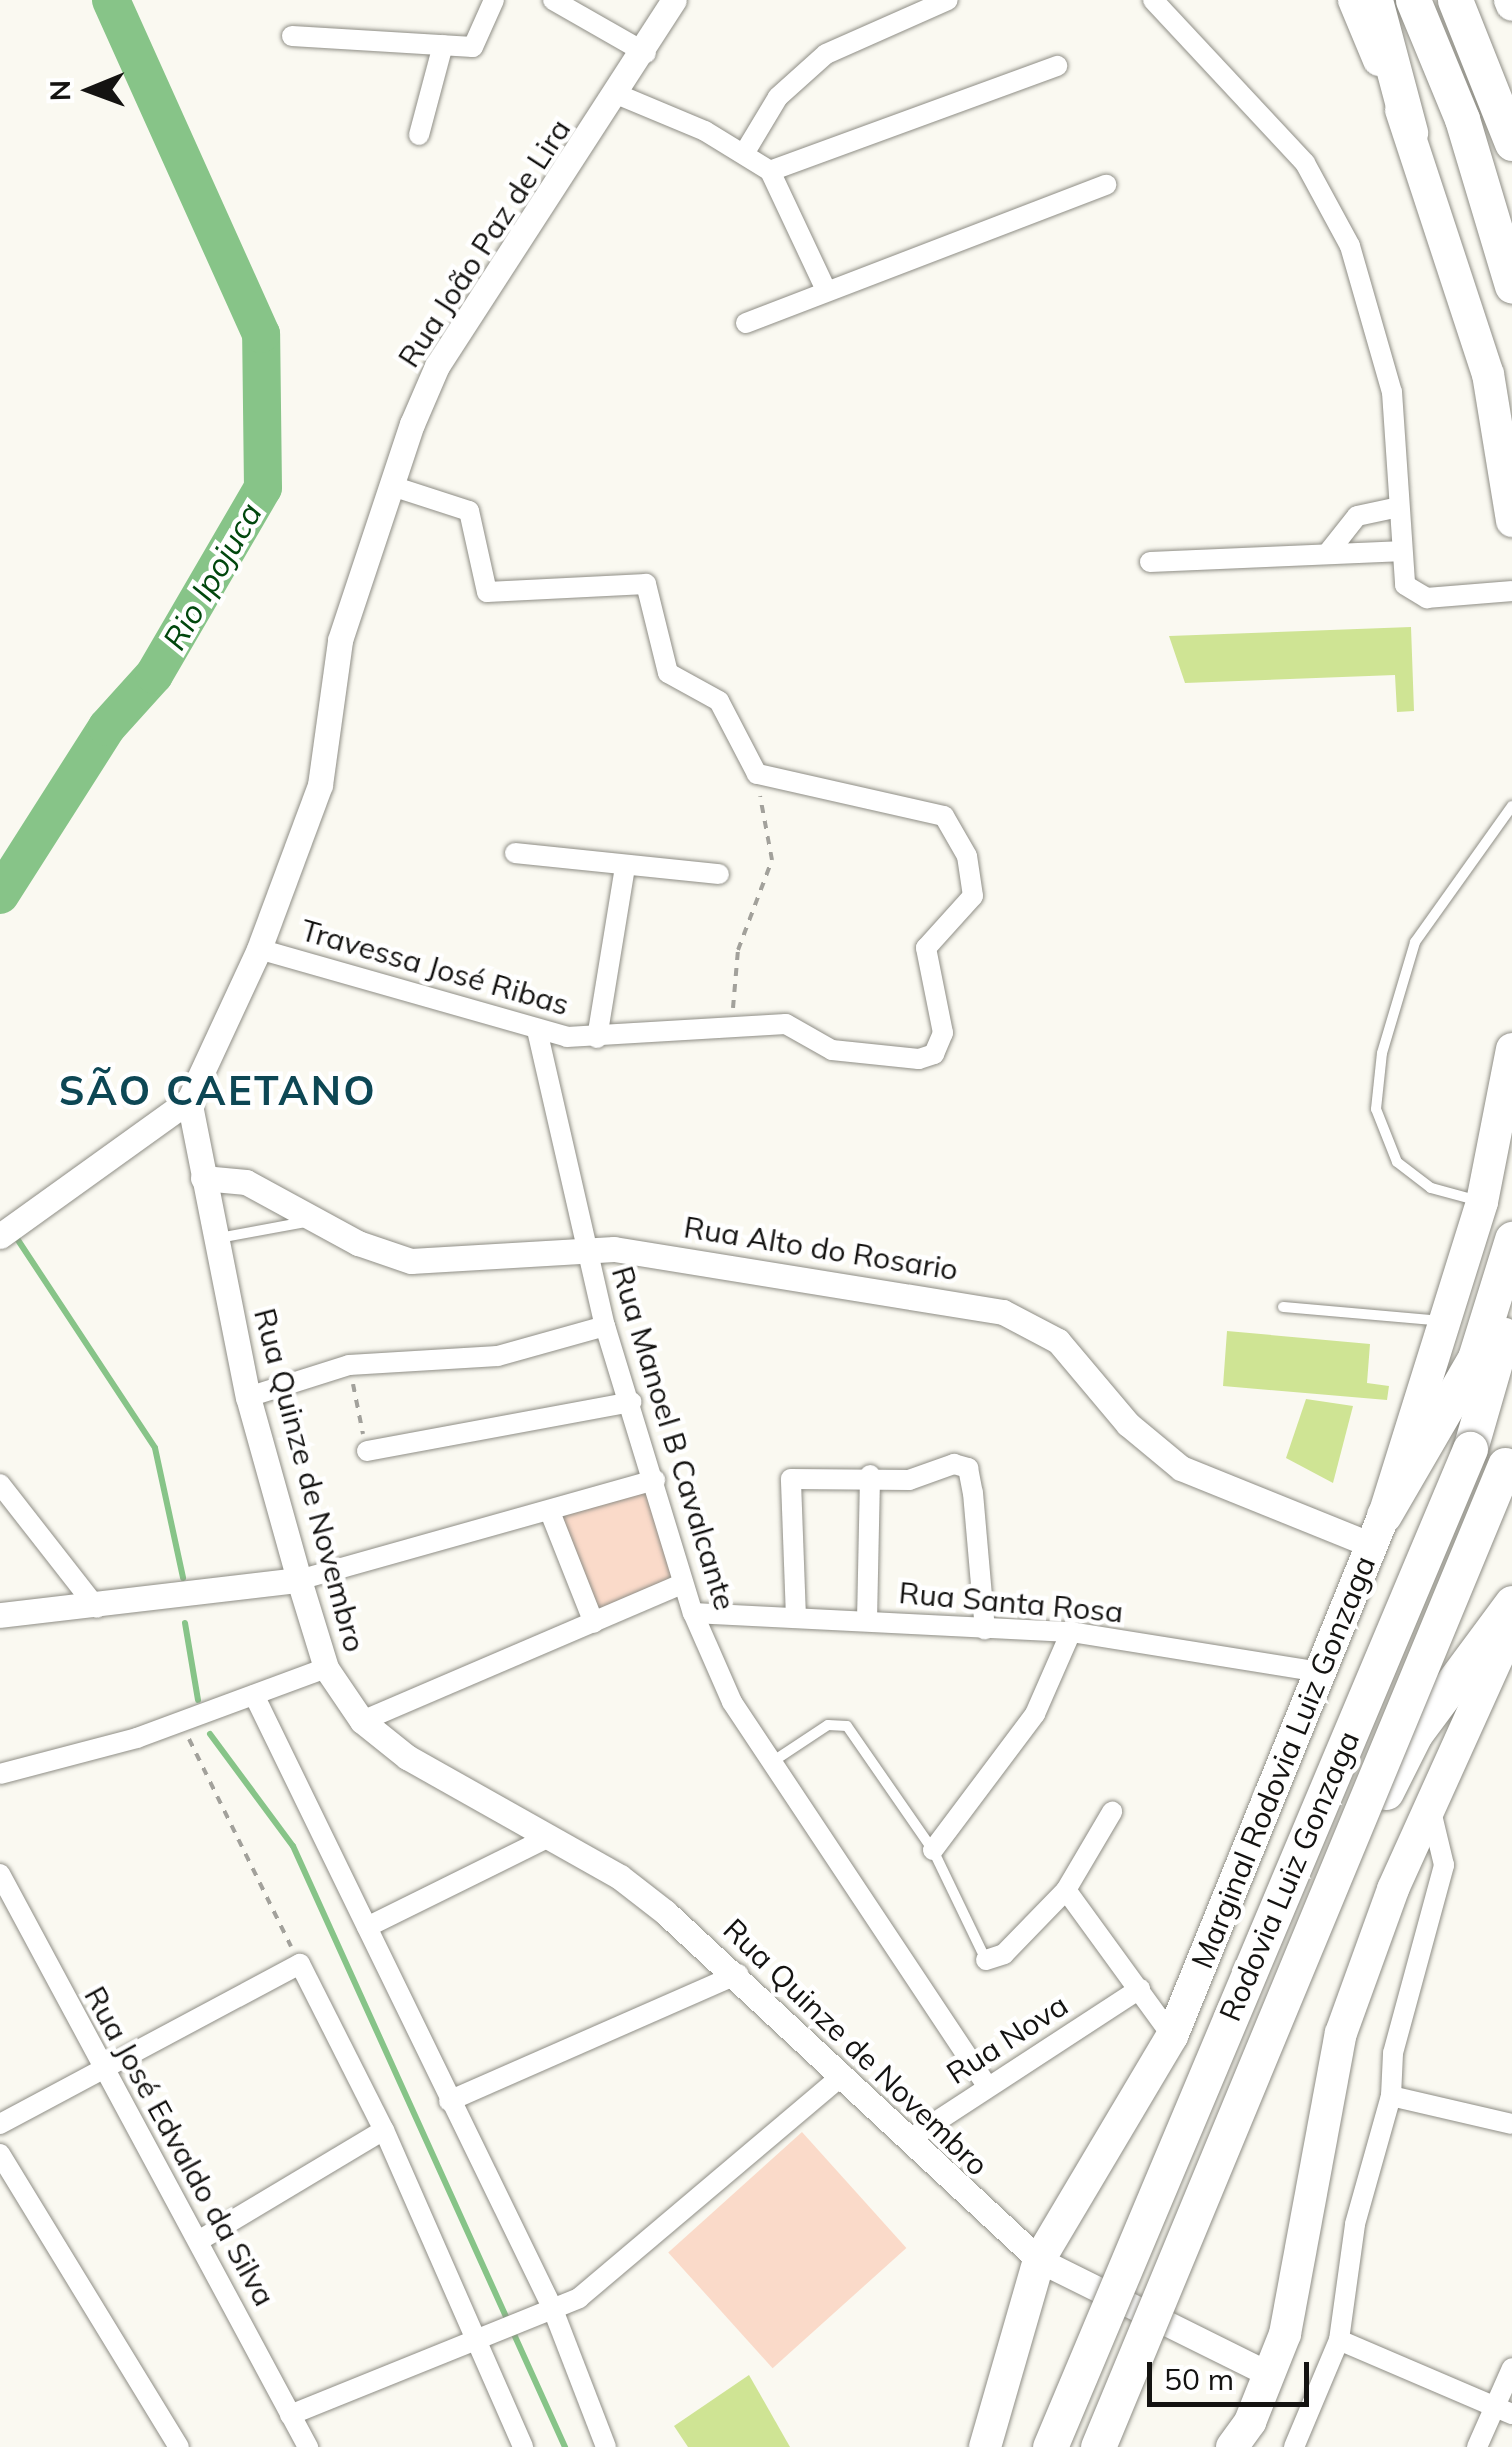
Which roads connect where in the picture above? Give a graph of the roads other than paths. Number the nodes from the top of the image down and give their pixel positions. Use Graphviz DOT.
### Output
graph roads {
  1 [pos="494,0"];
  2 [pos="553,0"];
  3 [pos="674,0"];
  4 [pos="948,0"];
  5 [pos="1153,0"];
  6 [pos="1354,0"];
  7 [pos="1375,0"];
  8 [pos="1413,0"];
  9 [pos="1455,0"];
  10 [pos="292,36"];
  11 [pos="443,45"];
  12 [pos="646,53"];
  13 [pos="1057,66"];
  14 [pos="619,96"];
  15 [pos="1410,132"];
  16 [pos="418,135"];
  17 [pos="1512,143"];
  18 [pos="745,152"];
  19 [pos="770,170"];
  20 [pos="1106,185"];
  21 [pos="1512,286"];
  22 [pos="824,288"];
  23 [pos="746,323"];
  24 [pos="392,486"];
  25 [pos="1398,507"];
  26 [pos="1512,521"];
  27 [pos="1399,551"];
  28 [pos="1327,554"];
  29 [pos="1150,562"];
  30 [pos="1512,591"];
  31 [pos="1512,806"];
  32 [pos="515,854"];
  33 [pos="625,867"];
  34 [pos="720,874"];
  35 [pos="259,949"];
  36 [pos="537,1030"];
  37 [pos="597,1038"];
  38 [pos="1512,1050"];
  39 [pos="188,1100"];
  40 [pos="203,1178"];
  41 [pos="1482,1202"];
  42 [pos="315,1220"];
  43 [pos="0,1236"];
  44 [pos="213,1239"];
  45 [pos="1512,1239"];
  46 [pos="586,1249"];
  47 [pos="1512,1300"];
  48 [pos="1283,1307"];
  49 [pos="1448,1322"];
  50 [pos="605,1326"];
  51 [pos="248,1397"];
  52 [pos="630,1402"];
  53 [pos="367,1451"];
  54 [pos="1508,1453"];
  55 [pos="870,1475"];
  56 [pos="656,1480"];
  57 [pos="0,1484"];
  58 [pos="550,1512"];
  59 [pos="1378,1530"];
  60 [pos="298,1580"];
  61 [pos="682,1584"];
  62 [pos="1512,1603"];
  63 [pos="97,1608"];
  64 [pos="694,1613"];
  65 [pos="0,1615"];
  66 [pos="796,1618"];
  67 [pos="867,1621"];
  68 [pos="594,1623"];
  69 [pos="1512,1625"];
  70 [pos="985,1628"];
  71 [pos="1071,1632"];
  72 [pos="326,1668"];
  73 [pos="1322,1672"];
  74 [pos="254,1695"];
  75 [pos="362,1721"];
  76 [pos="772,1762"];
  77 [pos="2,1775"];
  78 [pos="1431,1811"];
  79 [pos="1112,1812"];
  80 [pos="548,1837"];
  81 [pos="933,1850"];
  82 [pos="0,1874"];
  83 [pos="1066,1890"];
  84 [pos="368,1927"];
  85 [pos="986,1960"];
  86 [pos="1294,1970"];
  87 [pos="738,1974"];
  88 [pos="1140,1989"];
  89 [pos="1172,2036"];
  90 [pos="104,2066"];
  91 [pos="843,2075"];
  92 [pos="987,2086"];
  93 [pos="1391,2096"];
  94 [pos="449,2101"];
  95 [pos="0,2124"];
  96 [pos="1512,2124"];
  97 [pos="384,2130"];
  98 [pos="908,2140"];
  99 [pos="0,2154"];
  100 [pos="200,2240"];
  101 [pos="1039,2260"];
  102 [pos="542,2310"];
  103 [pos="471,2338"];
  104 [pos="1339,2340"];
  105 [pos="1512,2368"];
  106 [pos="1271,2375"];
  107 [pos="1504,2410"];
  108 [pos="290,2415"];
  109 [pos="179,2447"];
  110 [pos="308,2447"];
  111 [pos="524,2447"];
  112 [pos="606,2447"];
  113 [pos="985,2447"];
  114 [pos="1050,2447"];
  115 [pos="1098,2447"];
  116 [pos="1232,2447"];
  117 [pos="1294,2447"];
  118 [pos="1477,2447"];
  1 -- 11 [label="street"];
  2 -- 12 [label="street"];
  3 -- 12 [label="street, Rua João Paz de Lira"];
  4 -- 18 [label="street"];
  5 -- 25 [label="street"];
  6 -- 15 [label="main road"];
  7 -- 15 [label="highway"];
  8 -- 21 [label="highway"];
  9 -- 17 [label="highway"];
  10 -- 11 [label="street"];
  11 -- 16 [label="street"];
  12 -- 14 [label="street, Rua João Paz de Lira"];
  13 -- 19 [label="street"];
  14 -- 18 [label="street"];
  14 -- 24 [label="street, Rua João Paz de Lira"];
  15 -- 26 [label="main road"];
  18 -- 19 [label="street"];
  19 -- 22 [label="street"];
  20 -- 22 [label="street"];
  22 -- 23 [label="street"];
  24 -- 35 [label="street, Rua João Paz de Lira"];
  24 -- 37 [label="street, Travessa José Ribas"];
  25 -- 27 [label="street"];
  25 -- 28 [label="street"];
  27 -- 28 [label="street"];
  27 -- 30 [label="street"];
  28 -- 29 [label="street"];
  31 -- 41 [label="lane"];
  32 -- 33 [label="street"];
  33 -- 34 [label="street"];
  33 -- 37 [label="street, Travessa José Ribas"];
  35 -- 36 [label="street, Travessa José Ribas"];
  35 -- 39 [label="street, Rua João Paz de Lira"];
  36 -- 37 [label="street, Travessa José Ribas"];
  36 -- 46 [label="street, Rua Manoel B Cavalcante"];
  38 -- 41 [label="main road, Marginal Rodovia Luiz Gonzaga"];
  39 -- 40 [label="street, Rua Quinze de Novembro"];
  39 -- 43 [label="street"];
  40 -- 42 [label="street, Rua Alto do Rosario"];
  40 -- 44 [label="street, Rua Quinze de Novembro"];
  41 -- 49 [label="main road, Marginal Rodovia Luiz Gonzaga"];
  42 -- 44 [label="lane"];
  42 -- 46 [label="street, Rua Alto do Rosario"];
  44 -- 51 [label="street, Rua Quinze de Novembro"];
  45 -- 59 [label="highway"];
  46 -- 50 [label="street, Rua Manoel B Cavalcante"];
  46 -- 59 [label="street, Rua Alto do Rosario"];
  47 -- 114 [label="highway, Rodovia Luiz Gonzaga, bridge"];
  48 -- 49 [label="lane"];
  49 -- 59 [label="main road, Marginal Rodovia Luiz Gonzaga"];
  50 -- 51 [label="street"];
  50 -- 52 [label="street, Rua Manoel B Cavalcante"];
  51 -- 60 [label="street, Rua Quinze de Novembro"];
  52 -- 53 [label="street"];
  52 -- 56 [label="street, Rua Manoel B Cavalcante"];
  54 -- 86 [label="highway, Rodovia Luiz Gonzaga, bridge"];
  55 -- 66 [label="street"];
  55 -- 67 [label="street"];
  55 -- 70 [label="street"];
  56 -- 58 [label="street"];
  56 -- 61 [label="street, Rua Manoel B Cavalcante"];
  57 -- 63 [label="street"];
  58 -- 60 [label="street"];
  58 -- 68 [label="street"];
  59 -- 73 [label="main road, Marginal Rodovia Luiz Gonzaga"];
  60 -- 63 [label="street"];
  60 -- 72 [label="street, Rua Quinze de Novembro"];
  61 -- 64 [label="street, Rua Manoel B Cavalcante"];
  61 -- 68 [label="street"];
  62 -- 86 [label="highway"];
  63 -- 65 [label="street"];
  64 -- 66 [label="street, Rua Santa Rosa"];
  64 -- 76 [label="street, Rua Manoel B Cavalcante"];
  66 -- 67 [label="street, Rua Santa Rosa"];
  67 -- 70 [label="street, Rua Santa Rosa"];
  68 -- 75 [label="street"];
  69 -- 78 [label="main road"];
  70 -- 71 [label="street, Rua Santa Rosa"];
  71 -- 73 [label="street, Rua Santa Rosa"];
  71 -- 81 [label="street"];
  72 -- 74 [label="street"];
  72 -- 75 [label="street, Rua Quinze de Novembro"];
  73 -- 89 [label="main road, Marginal Rodovia Luiz Gonzaga"];
  74 -- 77 [label="street"];
  74 -- 84 [label="street"];
  75 -- 80 [label="street, Rua Quinze de Novembro"];
  76 -- 81 [label="lane"];
  76 -- 92 [label="street, Rua Manoel B Cavalcante"];
  78 -- 93 [label="street"];
  78 -- 106 [label="main road"];
  79 -- 83 [label="street"];
  80 -- 84 [label="street"];
  80 -- 87 [label="street, Rua Quinze de Novembro"];
  81 -- 85 [label="lane"];
  82 -- 90 [label="street, Rua José Edvaldo da Silva"];
  83 -- 85 [label="street"];
  83 -- 88 [label="street"];
  84 -- 94 [label="street"];
  86 -- 115 [label="highway, Rodovia Luiz Gonzaga, bridge"];
  87 -- 91 [label="street, Rua Quinze de Novembro"];
  87 -- 94 [label="street"];
  88 -- 89 [label="street"];
  88 -- 92 [label="street, Rua Nova"];
  89 -- 101 [label="main road, Marginal Rodovia Luiz Gonzaga"];
  90 -- 95 [label="street"];
  90 -- 97 [label="street"];
  90 -- 100 [label="street, Rua José Edvaldo da Silva"];
  91 -- 98 [label="street, Rua Quinze de Novembro"];
  91 -- 102 [label="street"];
  92 -- 98 [label="street, Rua Nova"];
  93 -- 96 [label="street"];
  93 -- 104 [label="street"];
  94 -- 102 [label="street"];
  97 -- 100 [label="street"];
  97 -- 103 [label="street"];
  98 -- 101 [label="street, Rua Quinze de Novembro"];
  99 -- 109 [label="street"];
  100 -- 108 [label="street, Rua José Edvaldo da Silva"];
  101 -- 106 [label="street, Rua Quinze de Novembro"];
  101 -- 113 [label="main road, Marginal Rodovia Luiz Gonzaga"];
  102 -- 103 [label="street"];
  102 -- 112 [label="street"];
  103 -- 108 [label="street"];
  103 -- 111 [label="street"];
  104 -- 107 [label="street"];
  104 -- 117 [label="street"];
  105 -- 107 [label="street"];
  106 -- 116 [label="main road"];
  107 -- 118 [label="street"];
  108 -- 110 [label="street, Rua José Edvaldo da Silva"];
}
